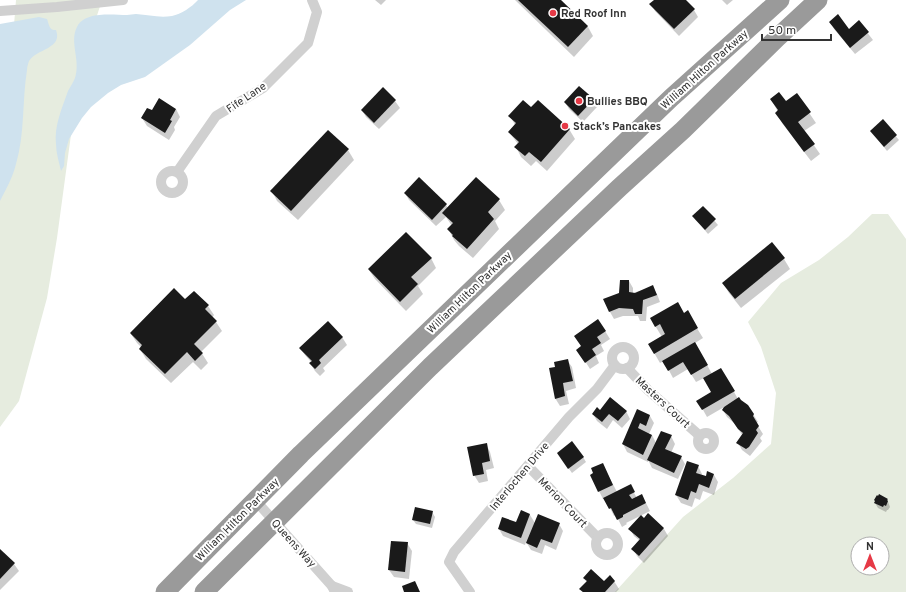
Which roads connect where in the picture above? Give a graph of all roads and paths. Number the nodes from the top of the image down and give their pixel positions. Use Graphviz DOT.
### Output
graph roads {
  1 [pos="123,0"];
  2 [pos="312,0"];
  3 [pos="780,0"];
  4 [pos="799,0"];
  5 [pos="818,0"];
  6 [pos="0,11"];
  7 [pos="757,58"];
  8 [pos="177,172"];
  9 [pos="615,365"];
  10 [pos="627,368"];
  11 [pos="700,436"];
  12 [pos="528,466"];
  13 [pos="256,501"];
  14 [pos="275,521"];
  15 [pos="598,538"];
  16 [pos="334,589"];
  17 [pos="164,592"];
  18 [pos="204,592"];
  19 [pos="348,592"];
  20 [pos="470,592"];
  1 -- 6 [label="street"];
  2 -- 8 [label="street, Fife Lane"];
  3 -- 13 [label="highway, William Hilton Parkway"];
  4 -- 7 [label="highway"];
  5 -- 7 [label="highway"];
  7 -- 14 [label="highway"];
  9 -- 10 [label="street"];
  9 -- 10 [label="street, Interlochen Drive"];
  9 -- 12 [label="street, Interlochen Drive"];
  10 -- 11 [label="street, Masters Court"];
  12 -- 15 [label="street, Merion Court"];
  12 -- 20 [label="street, Interlochen Drive"];
  13 -- 14 [label="street, Queens Way"];
  13 -- 17 [label="highway, William Hilton Parkway"];
  14 -- 16 [label="street, Queens Way"];
  14 -- 18 [label="highway"];
  16 -- 19 [label="street, Queens Way"];
}
